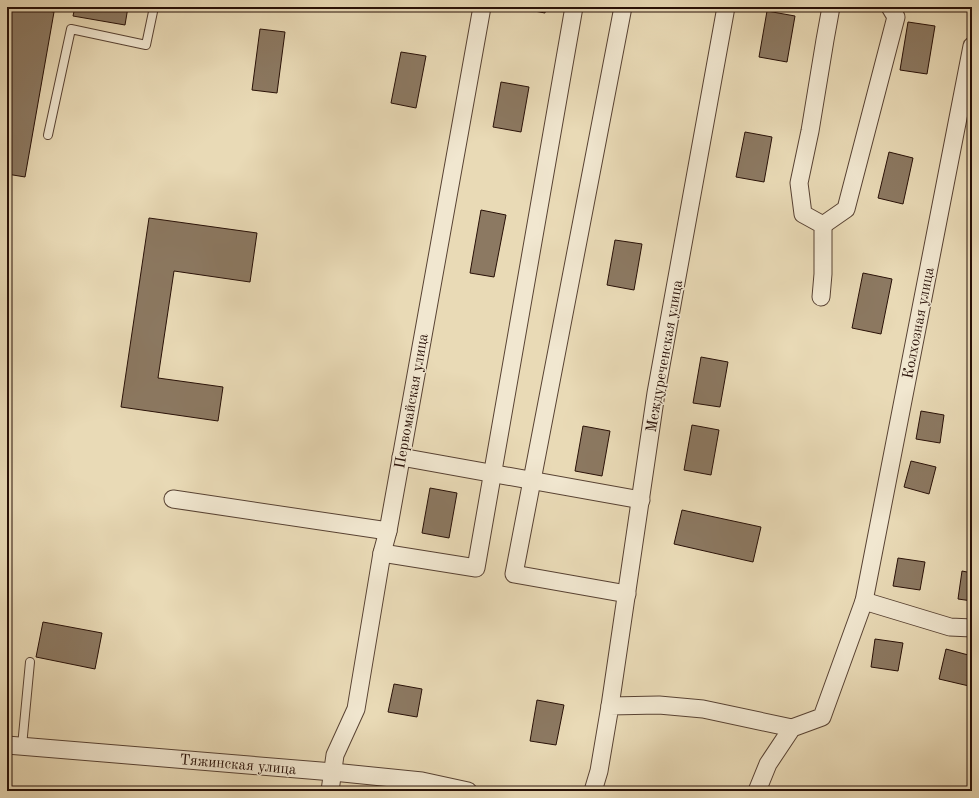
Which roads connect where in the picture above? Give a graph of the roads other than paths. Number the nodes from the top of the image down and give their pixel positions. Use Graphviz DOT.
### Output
graph roads {
  1 [pos="154,7"];
  2 [pos="482,7"];
  3 [pos="574,7"];
  4 [pos="623,7"];
  5 [pos="726,7"];
  6 [pos="831,7"];
  7 [pos="890,7"];
  8 [pos="972,46"];
  9 [pos="48,135"];
  10 [pos="823,226"];
  11 [pos="821,297"];
  12 [pos="401,457"];
  13 [pos="492,473"];
  14 [pos="532,480"];
  15 [pos="173,499"];
  16 [pos="641,500"];
  17 [pos="388,531"];
  18 [pos="382,553"];
  19 [pos="626,594"];
  20 [pos="864,601"];
  21 [pos="972,628"];
  22 [pos="30,662"];
  23 [pos="610,706"];
  24 [pos="792,728"];
  25 [pos="14,745"];
  26 [pos="333,772"];
  27 [pos="330,791"];
  28 [pos="468,791"];
  29 [pos="593,791"];
  30 [pos="757,791"];
  1 -- 9 [label="lane"];
  2 -- 12 [label="street, Первомайская улица"];
  3 -- 13 [label="street"];
  4 -- 14 [label="street"];
  5 -- 16 [label="street, Междуреченская улица"];
  6 -- 10 [label="street"];
  7 -- 10 [label="street"];
  8 -- 20 [label="street, Колхозная улица"];
  10 -- 11 [label="street"];
  12 -- 13 [label="street"];
  12 -- 17 [label="street, Первомайская улица"];
  13 -- 14 [label="street"];
  13 -- 18 [label="street"];
  14 -- 16 [label="street"];
  14 -- 19 [label="street"];
  15 -- 17 [label="street"];
  16 -- 19 [label="street, Междуреченская улица"];
  17 -- 18 [label="street, Первомайская улица"];
  18 -- 26 [label="street, Первомайская улица"];
  19 -- 23 [label="street, Междуреченская улица"];
  20 -- 21 [label="street"];
  20 -- 24 [label="street, Колхозная улица"];
  22 -- 25 [label="lane"];
  23 -- 24 [label="street"];
  23 -- 29 [label="street, Междуреченская улица"];
  24 -- 30 [label="street"];
  25 -- 26 [label="street, Тяжинская улица"];
  26 -- 27 [label="street, Первомайская улица"];
  26 -- 28 [label="street, Тяжинская улица"];
}
